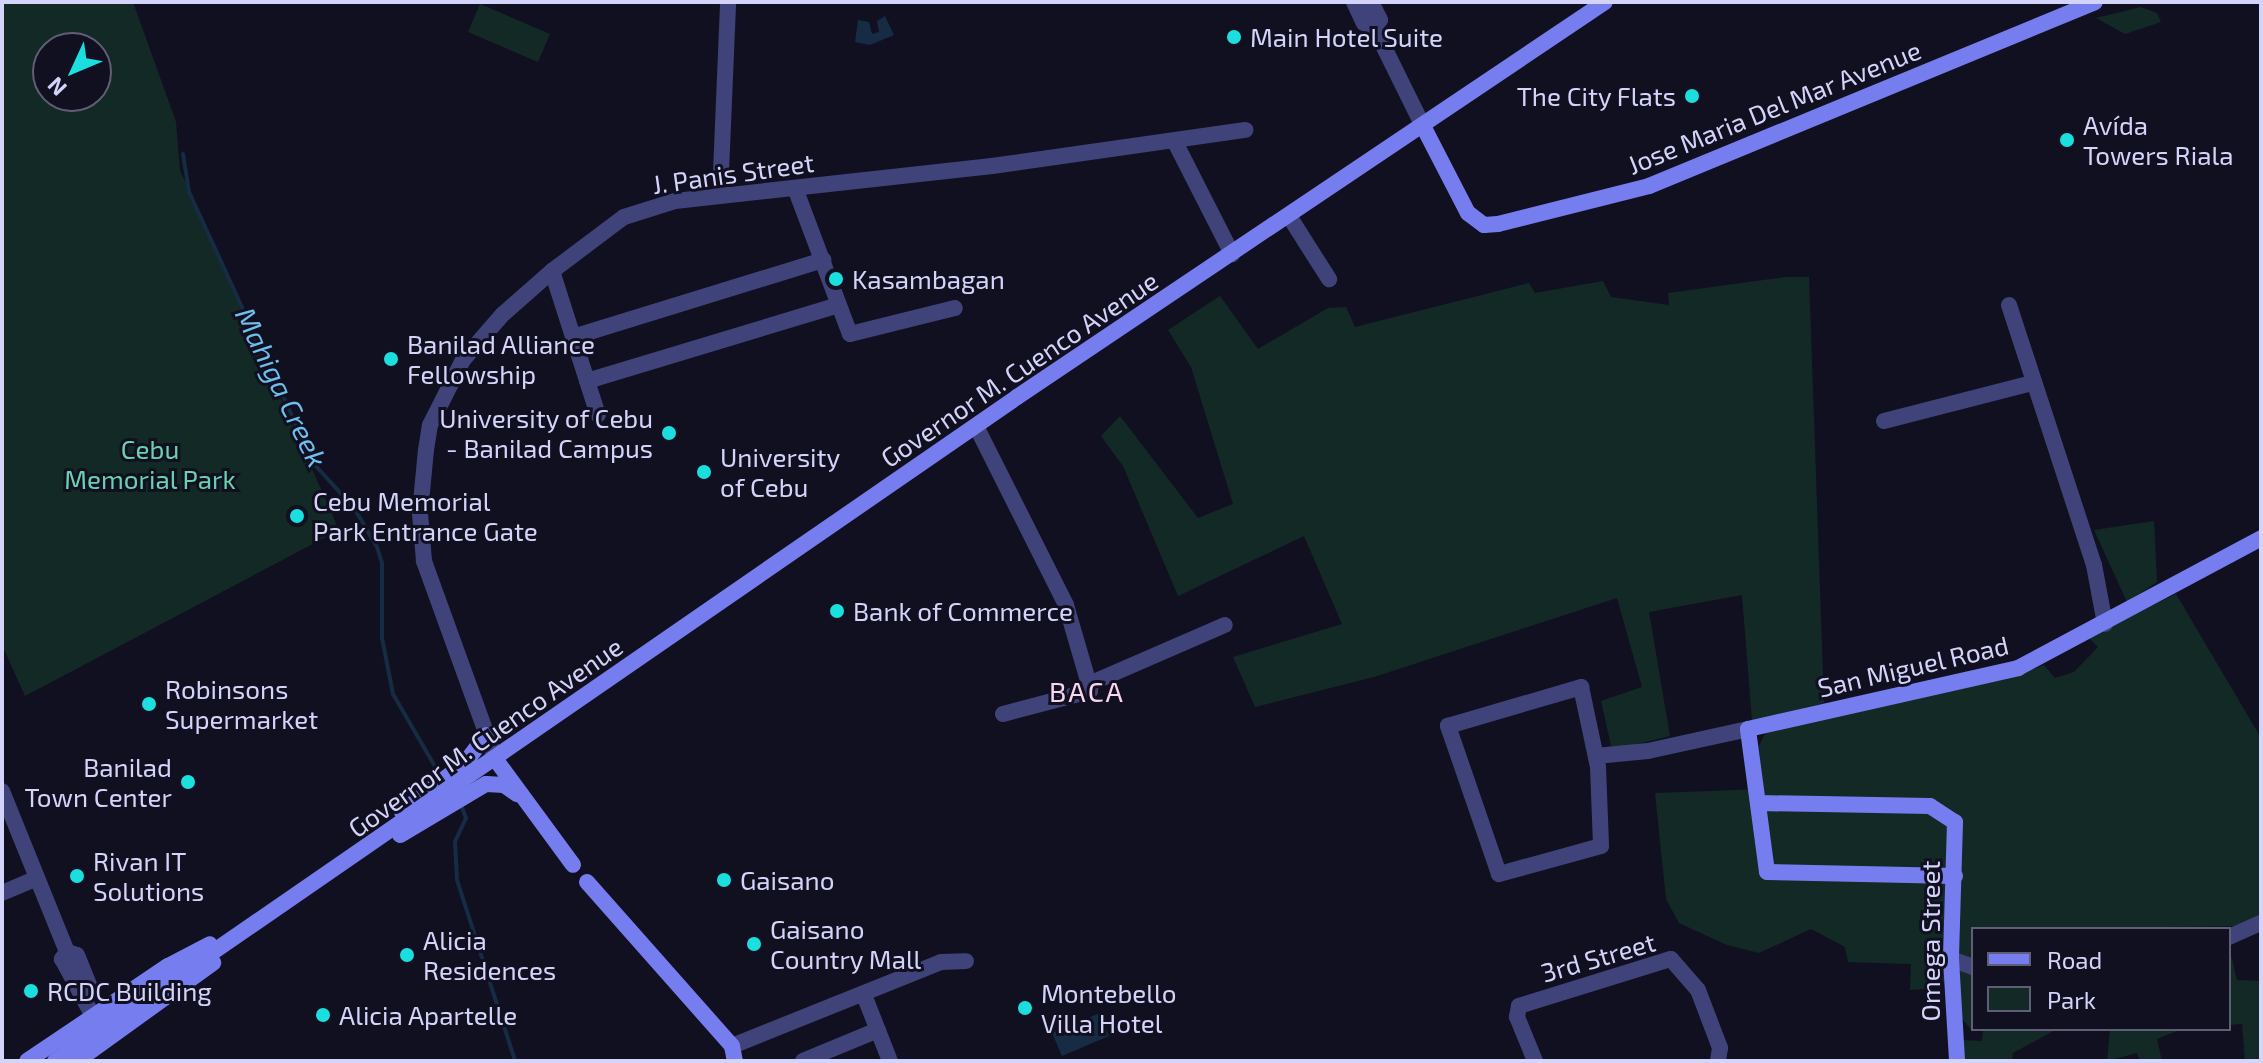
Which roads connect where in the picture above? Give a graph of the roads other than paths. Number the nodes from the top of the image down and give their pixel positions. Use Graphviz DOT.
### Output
graph roads {
  1 [pos="728,2"];
  2 [pos="1354,2"];
  3 [pos="1371,2"];
  4 [pos="1605,2"];
  5 [pos="2095,2"];
  6 [pos="1374,27"];
  7 [pos="1423,126"];
  8 [pos="1245,130"];
  9 [pos="1175,142"];
  10 [pos="795,188"];
  11 [pos="720,196"];
  12 [pos="1289,216"];
  13 [pos="1232,254"];
  14 [pos="823,260"];
  15 [pos="552,271"];
  16 [pos="1329,279"];
  17 [pos="838,305"];
  18 [pos="2009,305"];
  19 [pos="955,308"];
  20 [pos="573,337"];
  21 [pos="587,381"];
  22 [pos="2032,383"];
  23 [pos="598,415"];
  24 [pos="1884,421"];
  25 [pos="976,426"];
  26 [pos="2261,538"];
  27 [pos="2105,624"];
  28 [pos="1225,625"];
  29 [pos="1089,684"];
  30 [pos="1003,714"];
  31 [pos="1748,729"];
  32 [pos="486,735"];
  33 [pos="1596,756"];
  34 [pos="496,760"];
  35 [pos="465,780"];
  36 [pos="2,791"];
  37 [pos="517,794"];
  38 [pos="1758,803"];
  39 [pos="417,814"];
  40 [pos="573,865"];
  41 [pos="337,868"];
  42 [pos="1955,876"];
  43 [pos="37,878"];
  44 [pos="587,882"];
  45 [pos="2,893"];
  46 [pos="265,917"];
  47 [pos="2261,923"];
  48 [pos="2231,936"];
  49 [pos="1951,959"];
  50 [pos="966,961"];
  51 [pos="1971,966"];
  52 [pos="864,995"];
  53 [pos="93,1016"];
  54 [pos="878,1030"];
  55 [pos="733,1054"];
  56 [pos="27,1061"];
  57 [pos="55,1061"];
  58 [pos="77,1061"];
  59 [pos="803,1061"];
  60 [pos="890,1061"];
  61 [pos="1535,1061"];
  62 [pos="1718,1061"];
  63 [pos="1957,1061"];
  1 -- 11 [label="street"];
  2 -- 6 [label="street"];
  3 -- 6 [label="street"];
  4 -- 7 [label="main road, Governor M. Cuenco Avenue"];
  5 -- 7 [label="main road, Jose Maria Del Mar Avenue"];
  6 -- 7 [label="street"];
  7 -- 12 [label="main road, Governor M. Cuenco Avenue"];
  8 -- 9 [label="street, J. Panis Street"];
  9 -- 10 [label="street, J. Panis Street"];
  9 -- 13 [label="street"];
  10 -- 11 [label="street, J. Panis Street"];
  10 -- 14 [label="street"];
  11 -- 15 [label="street, J. Panis Street"];
  12 -- 13 [label="main road, Governor M. Cuenco Avenue"];
  12 -- 16 [label="street"];
  13 -- 25 [label="main road, Governor M. Cuenco Avenue"];
  14 -- 17 [label="street"];
  14 -- 20 [label="street"];
  15 -- 20 [label="street"];
  15 -- 32 [label="street, J. Panis Street"];
  17 -- 19 [label="street"];
  17 -- 21 [label="street"];
  18 -- 22 [label="street"];
  20 -- 21 [label="street"];
  21 -- 23 [label="street"];
  22 -- 24 [label="street"];
  22 -- 27 [label="street"];
  25 -- 29 [label="street"];
  25 -- 34 [label="main road, Governor M. Cuenco Avenue"];
  26 -- 27 [label="main road, San Miguel Road"];
  27 -- 31 [label="main road, San Miguel Road"];
  28 -- 29 [label="street"];
  29 -- 30 [label="street"];
  31 -- 33 [label="street, San Miguel Road"];
  31 -- 38 [label="main road"];
  32 -- 34 [label="street, J. Panis Street"];
  32 -- 35 [label="main road"];
  33 -- 33 [label="street"];
  34 -- 35 [label="main road, Governor M. Cuenco Avenue"];
  34 -- 37 [label="main road"];
  35 -- 37 [label="main road"];
  35 -- 39 [label="main road, Governor M. Cuenco Avenue"];
  36 -- 43 [label="street"];
  37 -- 40 [label="main road"];
  38 -- 42 [label="main road, Omega Street"];
  38 -- 42 [label="main road"];
  39 -- 41 [label="main road"];
  39 -- 41 [label="main road, Governor M. Cuenco Avenue"];
  41 -- 46 [label="main road, Governor M. Cuenco Avenue"];
  42 -- 49 [label="main road, Omega Street"];
  43 -- 45 [label="street"];
  43 -- 53 [label="street"];
  44 -- 55 [label="main road"];
  46 -- 53 [label="main road, Governor M. Cuenco Avenue"];
  46 -- 57 [label="main road, Governor M. Cuenco Avenue"];
  46 -- 58 [label="main road, Governor M. Cuenco Avenue"];
  47 -- 48 [label="street"];
  49 -- 51 [label="street"];
  49 -- 63 [label="main road, Omega Street"];
  50 -- 52 [label="street"];
  52 -- 54 [label="street"];
  52 -- 55 [label="street"];
  53 -- 56 [label="main road, Governor M. Cuenco Avenue"];
  54 -- 59 [label="street"];
  54 -- 60 [label="street"];
  61 -- 62 [label="street, 3rd Street"];
}
